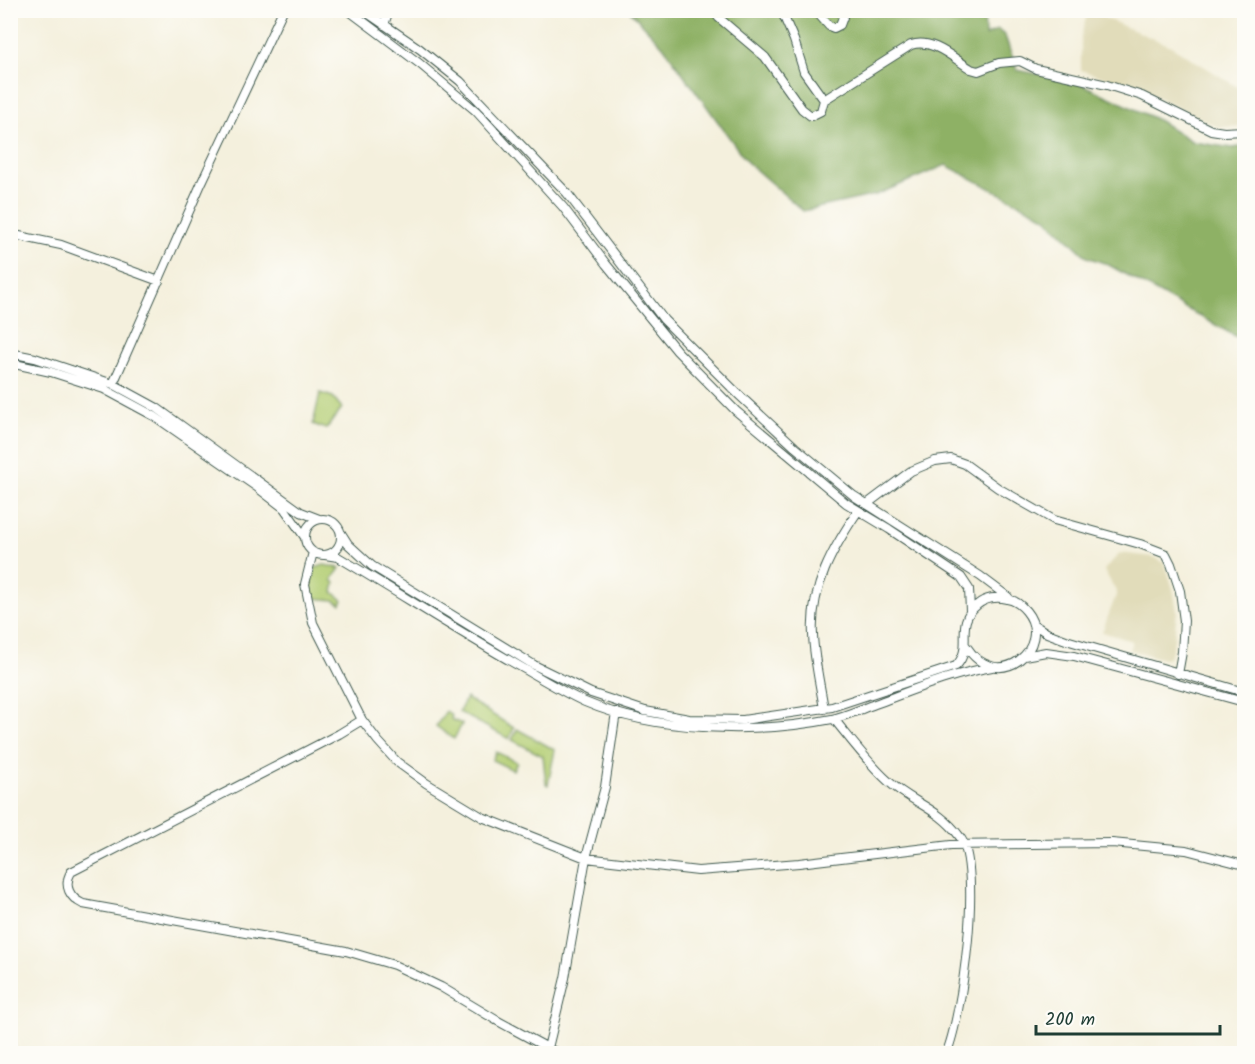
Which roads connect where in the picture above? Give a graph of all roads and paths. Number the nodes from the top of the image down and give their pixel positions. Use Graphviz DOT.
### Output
graph roads {
  1 [pos="283,10"];
  2 [pos="348,10"];
  3 [pos="363,10"];
  4 [pos="389,10"];
  5 [pos="712,10"];
  6 [pos="781,10"];
  7 [pos="815,10"];
  8 [pos="840,10"];
  9 [pos="384,25"];
  10 [pos="824,100"];
  11 [pos="1245,131"];
  12 [pos="10,234"];
  13 [pos="159,281"];
  14 [pos="10,353"];
  15 [pos="10,363"];
  16 [pos="113,384"];
  17 [pos="867,504"];
  18 [pos="858,511"];
  19 [pos="319,519"];
  20 [pos="341,533"];
  21 [pos="304,537"];
  22 [pos="313,552"];
  23 [pos="325,555"];
  24 [pos="1011,599"];
  25 [pos="970,612"];
  26 [pos="1033,624"];
  27 [pos="966,646"];
  28 [pos="1024,656"];
  29 [pos="993,667"];
  30 [pos="1178,674"];
  31 [pos="1245,692"];
  32 [pos="1245,702"];
  33 [pos="824,709"];
  34 [pos="616,712"];
  35 [pos="834,719"];
  36 [pos="362,720"];
  37 [pos="964,844"];
  38 [pos="586,858"];
  39 [pos="1245,865"];
  40 [pos="548,1048"];
  41 [pos="559,1053"];
  42 [pos="946,1053"];
  1 -- 13 [label="street"];
  2 -- 18 [label="street"];
  3 -- 9 [label="street"];
  4 -- 9 [label="street"];
  5 -- 10 [label="street"];
  6 -- 10 [label="street"];
  7 -- 8 [label="street"];
  9 -- 17 [label="street"];
  10 -- 11 [label="street"];
  12 -- 13 [label="street"];
  13 -- 16 [label="street"];
  14 -- 16 [label="street"];
  15 -- 21 [label="street"];
  16 -- 19 [label="street"];
  17 -- 24 [label="street"];
  17 -- 30 [label="street"];
  18 -- 25 [label="street"];
  18 -- 33 [label="street"];
  19 -- 20 [label="street"];
  19 -- 21 [label="street"];
  20 -- 23 [label="street"];
  20 -- 33 [label="street"];
  21 -- 22 [label="street"];
  22 -- 23 [label="street"];
  22 -- 36 [label="street"];
  23 -- 34 [label="street"];
  24 -- 25 [label="street"];
  24 -- 26 [label="street"];
  25 -- 27 [label="street"];
  26 -- 28 [label="street"];
  26 -- 30 [label="street"];
  27 -- 29 [label="street"];
  27 -- 33 [label="street"];
  28 -- 29 [label="street"];
  28 -- 32 [label="street"];
  29 -- 35 [label="street"];
  30 -- 31 [label="street"];
  34 -- 35 [label="street"];
  34 -- 38 [label="street"];
  35 -- 37 [label="street"];
  36 -- 38 [label="street"];
  36 -- 40 [label="street"];
  37 -- 38 [label="street"];
  37 -- 39 [label="street"];
  37 -- 42 [label="street"];
  38 -- 40 [label="street"];
  40 -- 41 [label="street"];
}
